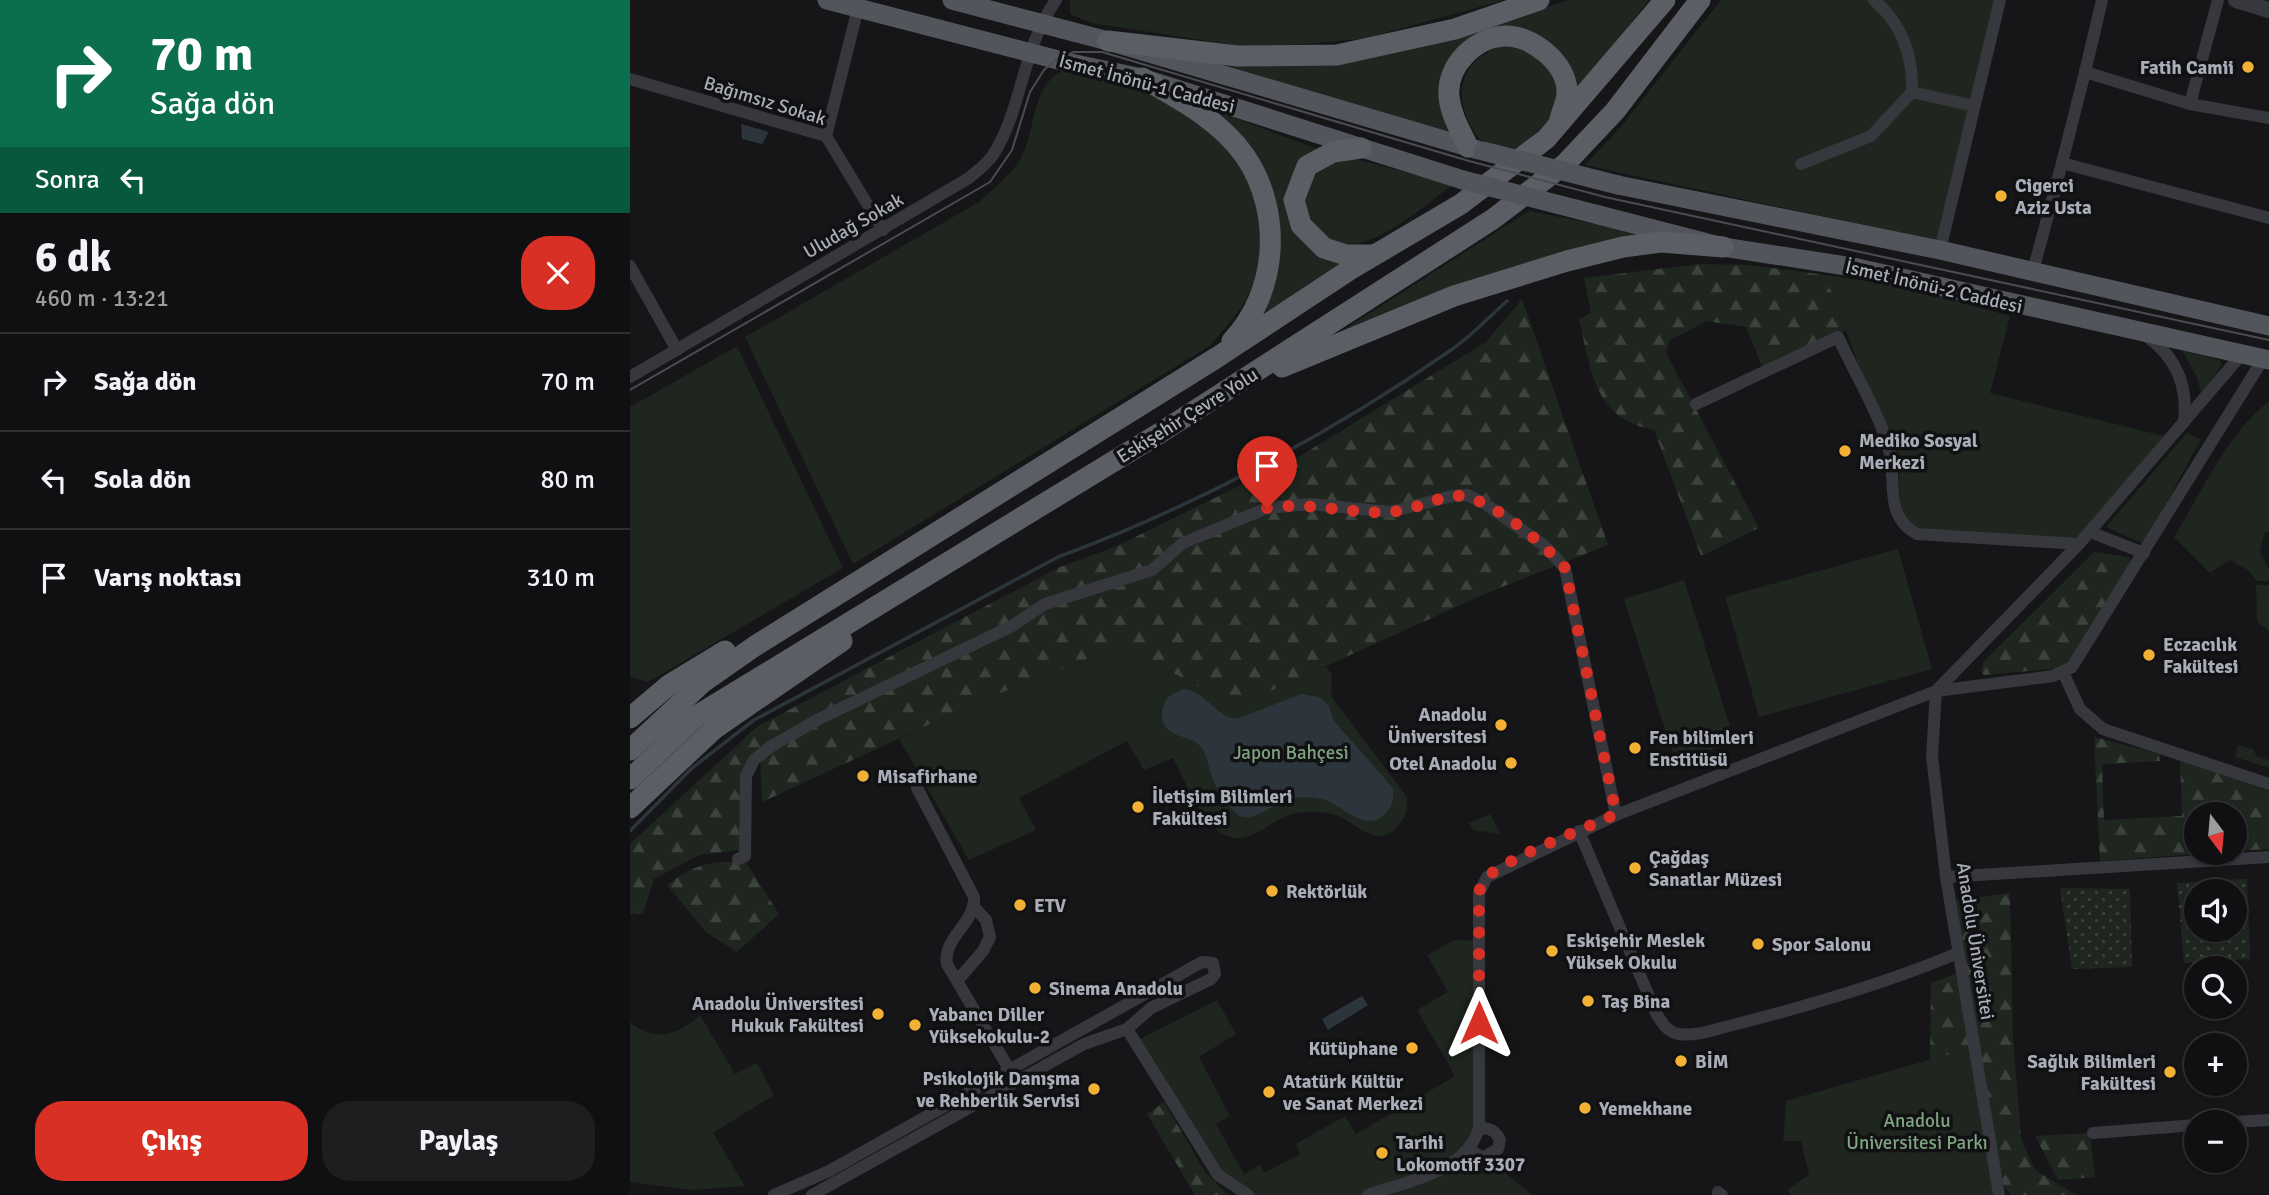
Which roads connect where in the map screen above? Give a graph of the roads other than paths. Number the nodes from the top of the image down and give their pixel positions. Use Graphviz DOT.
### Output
graph roads {
  1 [pos="827,0"];
  2 [pos="952,0"];
  3 [pos="1056,0"];
  4 [pos="1539,0"];
  5 [pos="1665,0"];
  6 [pos="1700,0"];
  7 [pos="1874,0"];
  8 [pos="2000,0"];
  9 [pos="2102,0"];
  10 [pos="2218,0"];
  11 [pos="2236,0"];
  12 [pos="858,8"];
  13 [pos="2269,10"];
  14 [pos="1040,23"];
  15 [pos="1108,41"];
  16 [pos="1029,50"];
  17 [pos="2085,72"];
  18 [pos="1142,78"];
  19 [pos="630,79"];
  20 [pos="1912,92"];
  21 [pos="2190,104"];
  22 [pos="1975,106"];
  23 [pos="2269,118"];
  24 [pos="1559,125"];
  25 [pos="826,136"];
  26 [pos="1361,148"];
  27 [pos="1475,149"];
  28 [pos="2062,163"];
  29 [pos="1801,164"];
  30 [pos="1618,185"];
  31 [pos="1599,215"];
  32 [pos="2269,219"];
  33 [pos="883,230"];
  34 [pos="1723,247"];
  35 [pos="1940,250"];
  36 [pos="1374,255"];
  37 [pos="630,265"];
  38 [pos="2033,271"];
  39 [pos="2269,326"];
  40 [pos="2143,334"];
  41 [pos="677,350"];
  42 [pos="2242,355"];
  43 [pos="1216,358"];
  44 [pos="2266,360"];
  45 [pos="630,377"];
  46 [pos="1235,386"];
  47 [pos="1696,404"];
  48 [pos="2184,422"];
  49 [pos="1049,499"];
  50 [pos="2090,532"];
  51 [pos="2080,544"];
  52 [pos="2144,553"];
  53 [pos="880,566"];
  54 [pos="2063,673"];
  55 [pos="1936,691"];
  56 [pos="630,718"];
  57 [pos="630,750"];
  58 [pos="630,779"];
  59 [pos="2269,784"];
  60 [pos="917,788"];
  61 [pos="630,808"];
  62 [pos="1616,814"];
  63 [pos="1579,831"];
  64 [pos="2269,857"];
  65 [pos="738,859"];
  66 [pos="1946,877"];
  67 [pos="974,907"];
  68 [pos="1958,953"];
  69 [pos="957,981"];
  70 [pos="1126,1004"];
  71 [pos="1107,1014"];
  72 [pos="1126,1028"];
  73 [pos="1009,1068"];
  74 [pos="1015,1080"];
  75 [pos="2269,1120"];
  76 [pos="2247,1121"];
  77 [pos="2184,1126"];
  78 [pos="1479,1128"];
  79 [pos="2093,1133"];
  80 [pos="1473,1152"];
  81 [pos="774,1195"];
  82 [pos="812,1195"];
  83 [pos="1248,1195"];
  84 [pos="1368,1195"];
  85 [pos="1999,1195"];
  1 -- 12 [label="main road, İsmet İnönü-1 Caddesi"];
  2 -- 14 [label="main road, İsmet İnönü-1 Caddesi"];
  3 -- 14 [label="street, Uludağ Sokak"];
  4 -- 15 [label="highway"];
  5 -- 24 [label="highway, Eskişehir Çevre Yolu"];
  6 -- 46 [label="highway, Eskişehir Çevre Yolu"];
  7 -- 20 [label="street"];
  8 -- 22 [label="street"];
  9 -- 17 [label="street"];
  10 -- 21 [label="street"];
  11 -- 13 [label="street"];
  12 -- 16 [label="main road, İsmet İnönü-1 Caddesi"];
  12 -- 25 [label="street"];
  14 -- 15 [label="main road, İsmet İnönü-1 Caddesi"];
  14 -- 16 [label="street, Uludağ Sokak"];
  15 -- 27 [label="main road, İsmet İnönü-1 Caddesi"];
  16 -- 18 [label="main road, İsmet İnönü-1 Caddesi"];
  16 -- 33 [label="street, Uludağ Sokak"];
  17 -- 21 [label="street"];
  17 -- 28 [label="street"];
  18 -- 26 [label="main road, İsmet İnönü-1 Caddesi"];
  18 -- 43 [label="highway"];
  19 -- 25 [label="street, Bağımsız Sokak"];
  20 -- 22 [label="street"];
  20 -- 29 [label="street"];
  21 -- 23 [label="street"];
  22 -- 35 [label="street"];
  24 -- 27 [label="highway"];
  24 -- 36 [label="highway, Eskişehir Çevre Yolu"];
  25 -- 33 [label="street, Bağımsız Sokak"];
  26 -- 31 [label="main road, İsmet İnönü-1 Caddesi, bridge"];
  26 -- 36 [label="highway"];
  27 -- 30 [label="main road, İsmet İnönü-1 Caddesi, bridge"];
  28 -- 32 [label="street"];
  28 -- 38 [label="street"];
  30 -- 35 [label="main road, İsmet İnönü-2 Caddesi"];
  31 -- 34 [label="main road, İsmet İnönü-2 Caddesi"];
  33 -- 41 [label="street, Uludağ Sokak"];
  34 -- 40 [label="main road, İsmet İnönü-2 Caddesi"];
  34 -- 46 [label="highway"];
  35 -- 38 [label="main road, İsmet İnönü-2 Caddesi"];
  36 -- 43 [label="highway, Eskişehir Çevre Yolu"];
  37 -- 41 [label="street"];
  38 -- 39 [label="main road, İsmet İnönü-2 Caddesi"];
  40 -- 42 [label="main road, İsmet İnönü-2 Caddesi"];
  40 -- 48 [label="street"];
  41 -- 45 [label="street, Uludağ Sokak"];
  42 -- 44 [label="main road, İsmet İnönü-2 Caddesi"];
  42 -- 48 [label="street"];
  43 -- 53 [label="highway, Eskişehir Çevre Yolu"];
  44 -- 52 [label="street"];
  46 -- 49 [label="highway, Eskişehir Çevre Yolu"];
  47 -- 51 [label="street"];
  48 -- 50 [label="street"];
  49 -- 58 [label="highway, Eskişehir Çevre Yolu"];
  49 -- 61 [label="highway"];
  50 -- 51 [label="street"];
  50 -- 52 [label="street"];
  51 -- 55 [label="street"];
  52 -- 54 [label="street"];
  53 -- 56 [label="highway"];
  53 -- 57 [label="highway, Eskişehir Çevre Yolu"];
  54 -- 55 [label="street"];
  54 -- 59 [label="street"];
  55 -- 62 [label="street"];
  55 -- 66 [label="street, Anadolu Üniversitei"];
  60 -- 67 [label="street"];
  62 -- 63 [label="street"];
  62 -- 65 [label="street"];
  63 -- 68 [label="street"];
  63 -- 78 [label="street"];
  64 -- 66 [label="street"];
  66 -- 68 [label="street, Anadolu Üniversitei"];
  67 -- 69 [label="street"];
  67 -- 69 [label="street"];
  68 -- 85 [label="street, Anadolu Üniversitei"];
  69 -- 73 [label="street"];
  70 -- 71 [label="street"];
  70 -- 72 [label="street"];
  70 -- 72 [label="street"];
  71 -- 72 [label="street"];
  71 -- 73 [label="street"];
  72 -- 74 [label="street"];
  72 -- 83 [label="street"];
  73 -- 74 [label="street"];
  73 -- 81 [label="street"];
  74 -- 82 [label="street"];
  75 -- 76 [label="street"];
  77 -- 79 [label="street"];
  78 -- 80 [label="street"];
  78 -- 80 [label="street"];
  80 -- 84 [label="street"];
}
